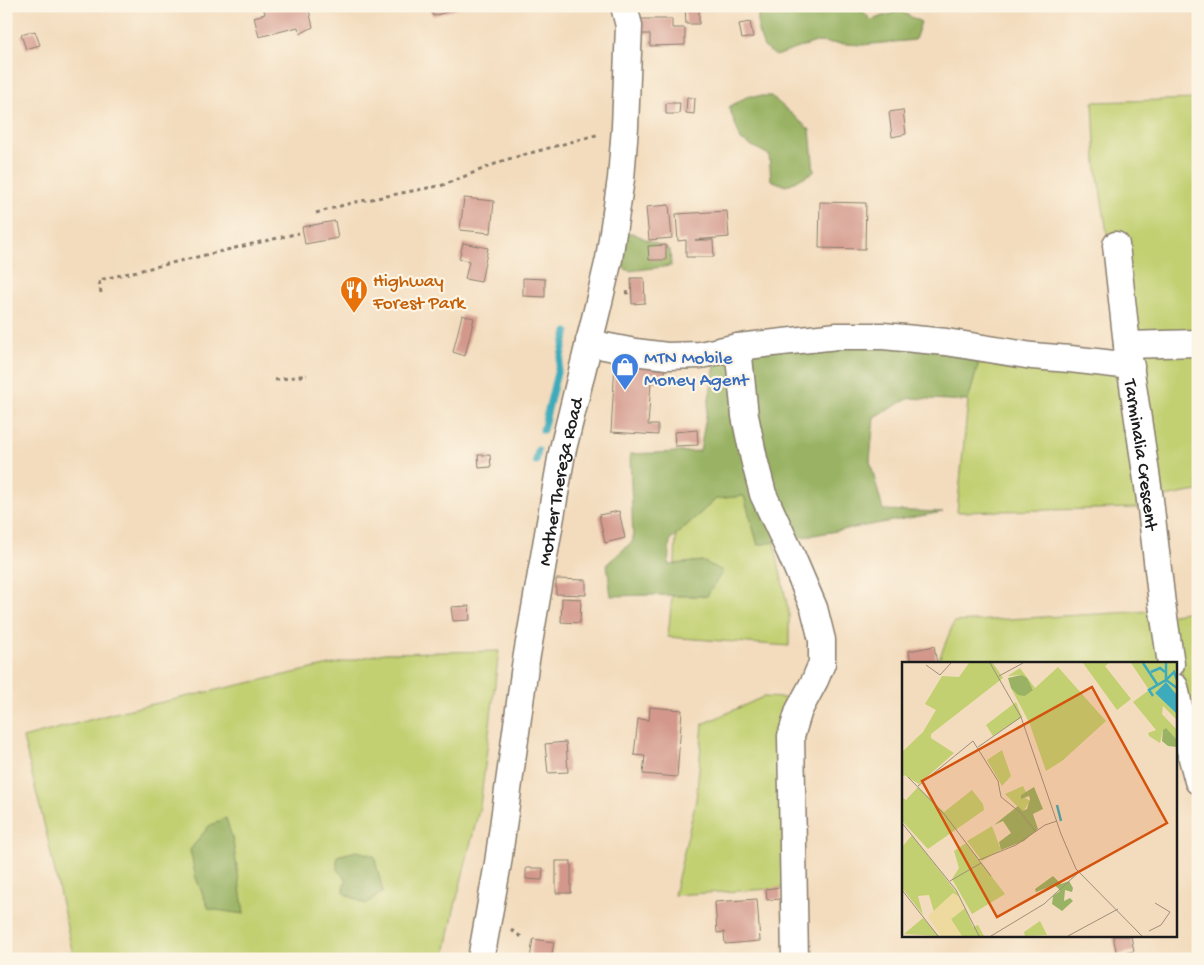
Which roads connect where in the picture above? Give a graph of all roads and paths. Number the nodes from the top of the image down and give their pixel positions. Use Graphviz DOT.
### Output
graph roads {
  1 [pos="624,6"];
  2 [pos="625,127"];
  3 [pos="316,213"];
  4 [pos="299,233"];
  5 [pos="1116,245"];
  6 [pos="101,293"];
  7 [pos="589,341"];
  8 [pos="1198,343"];
  9 [pos="738,348"];
  10 [pos="1129,355"];
  11 [pos="307,375"];
  12 [pos="275,380"];
  13 [pos="1171,662"];
  14 [pos="1176,692"];
  15 [pos="1198,780"];
  16 [pos="481,959"];
  17 [pos="796,959"];
  1 -- 2 [label="street, Mother Thereza Road"];
  2 -- 3 [label="path"];
  2 -- 7 [label="street, Mother Thereza Road"];
  4 -- 6 [label="path"];
  5 -- 10 [label="street, Tarminalia Crescent"];
  7 -- 9 [label="street"];
  7 -- 16 [label="street, Mother Thereza Road"];
  8 -- 10 [label="street"];
  9 -- 10 [label="street"];
  9 -- 17 [label="street"];
  10 -- 13 [label="street, Tarminalia Crescent"];
  11 -- 12 [label="path"];
  14 -- 15 [label="street"];
}
